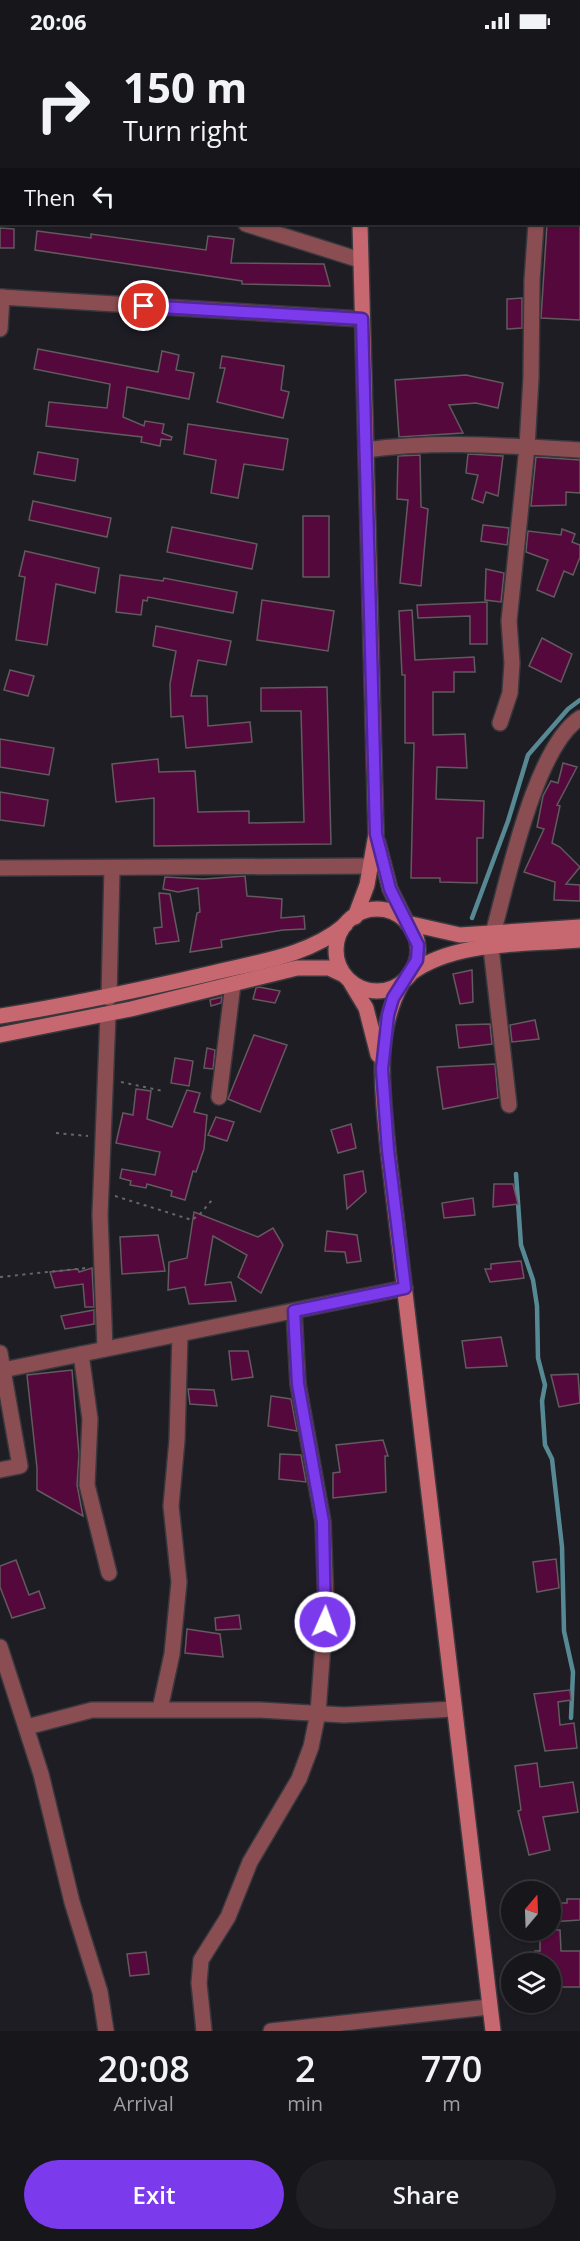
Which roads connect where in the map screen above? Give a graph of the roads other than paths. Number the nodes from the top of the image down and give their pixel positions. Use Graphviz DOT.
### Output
graph roads {
  1 [pos="249,225"];
  2 [pos="283,225"];
  3 [pos="360,225"];
  4 [pos="536,225"];
  5 [pos="296,239"];
  6 [pos="360,260"];
  7 [pos="1,297"];
  8 [pos="362,319"];
  9 [pos="0,329"];
  10 [pos="527,447"];
  11 [pos="366,450"];
  12 [pos="580,450"];
  13 [pos="580,718"];
  14 [pos="500,723"];
  15 [pos="376,834"];
  16 [pos="371,866"];
  17 [pos="0,868"];
  18 [pos="112,868"];
  19 [pos="350,921"];
  20 [pos="406,923"];
  21 [pos="580,927"];
  22 [pos="492,940"];
  23 [pos="580,940"];
  24 [pos="347,978"];
  25 [pos="407,978"];
  26 [pos="233,984"];
  27 [pos="110,998"];
  28 [pos="108,1014"];
  29 [pos="0,1016"];
  30 [pos="0,1035"];
  31 [pos="382,1069"];
  32 [pos="219,1097"];
  33 [pos="509,1105"];
  34 [pos="405,1288"];
  35 [pos="294,1311"];
  36 [pos="180,1334"];
  37 [pos="105,1349"];
  38 [pos="0,1353"];
  39 [pos="81,1354"];
  40 [pos="3,1370"];
  41 [pos="0,1470"];
  42 [pos="110,1573"];
  43 [pos="0,1647"];
  44 [pos="160,1709"];
  45 [pos="454,1709"];
  46 [pos="318,1713"];
  47 [pos="27,1727"];
  48 [pos="489,2007"];
  49 [pos="106,2031"];
  50 [pos="204,2031"];
  51 [pos="271,2031"];
  52 [pos="493,2031"];
  1 -- 5 [label="street"];
  2 -- 5 [label="street"];
  3 -- 6 [label="main road"];
  4 -- 10 [label="street"];
  5 -- 6 [label="street"];
  6 -- 8 [label="main road"];
  7 -- 8 [label="street"];
  7 -- 9 [label="street"];
  8 -- 11 [label="main road"];
  10 -- 11 [label="street"];
  10 -- 12 [label="street"];
  10 -- 14 [label="street"];
  11 -- 15 [label="main road"];
  13 -- 22 [label="street"];
  15 -- 16 [label="main road"];
  15 -- 20 [label="main road"];
  16 -- 18 [label="street"];
  16 -- 19 [label="main road"];
  17 -- 18 [label="street"];
  18 -- 27 [label="street"];
  19 -- 20 [label="main road"];
  19 -- 24 [label="main road"];
  19 -- 27 [label="main road"];
  20 -- 22 [label="main road"];
  20 -- 25 [label="main road"];
  21 -- 22 [label="main road"];
  22 -- 23 [label="main road"];
  22 -- 25 [label="main road"];
  22 -- 33 [label="street"];
  24 -- 25 [label="main road"];
  24 -- 26 [label="main road"];
  24 -- 31 [label="main road"];
  25 -- 31 [label="main road"];
  26 -- 28 [label="main road"];
  26 -- 32 [label="street"];
  27 -- 29 [label="main road"];
  28 -- 30 [label="main road"];
  28 -- 37 [label="street"];
  31 -- 34 [label="main road"];
  34 -- 35 [label="street"];
  34 -- 45 [label="main road"];
  35 -- 36 [label="street"];
  35 -- 46 [label="street"];
  36 -- 37 [label="street"];
  36 -- 44 [label="street"];
  37 -- 39 [label="street"];
  38 -- 40 [label="street"];
  39 -- 40 [label="street"];
  39 -- 42 [label="street"];
  40 -- 41 [label="street"];
  43 -- 47 [label="street"];
  44 -- 46 [label="street"];
  44 -- 47 [label="street"];
  45 -- 46 [label="street"];
  45 -- 48 [label="main road"];
  46 -- 50 [label="street"];
  47 -- 49 [label="street"];
  48 -- 51 [label="street"];
  48 -- 52 [label="main road"];
}
